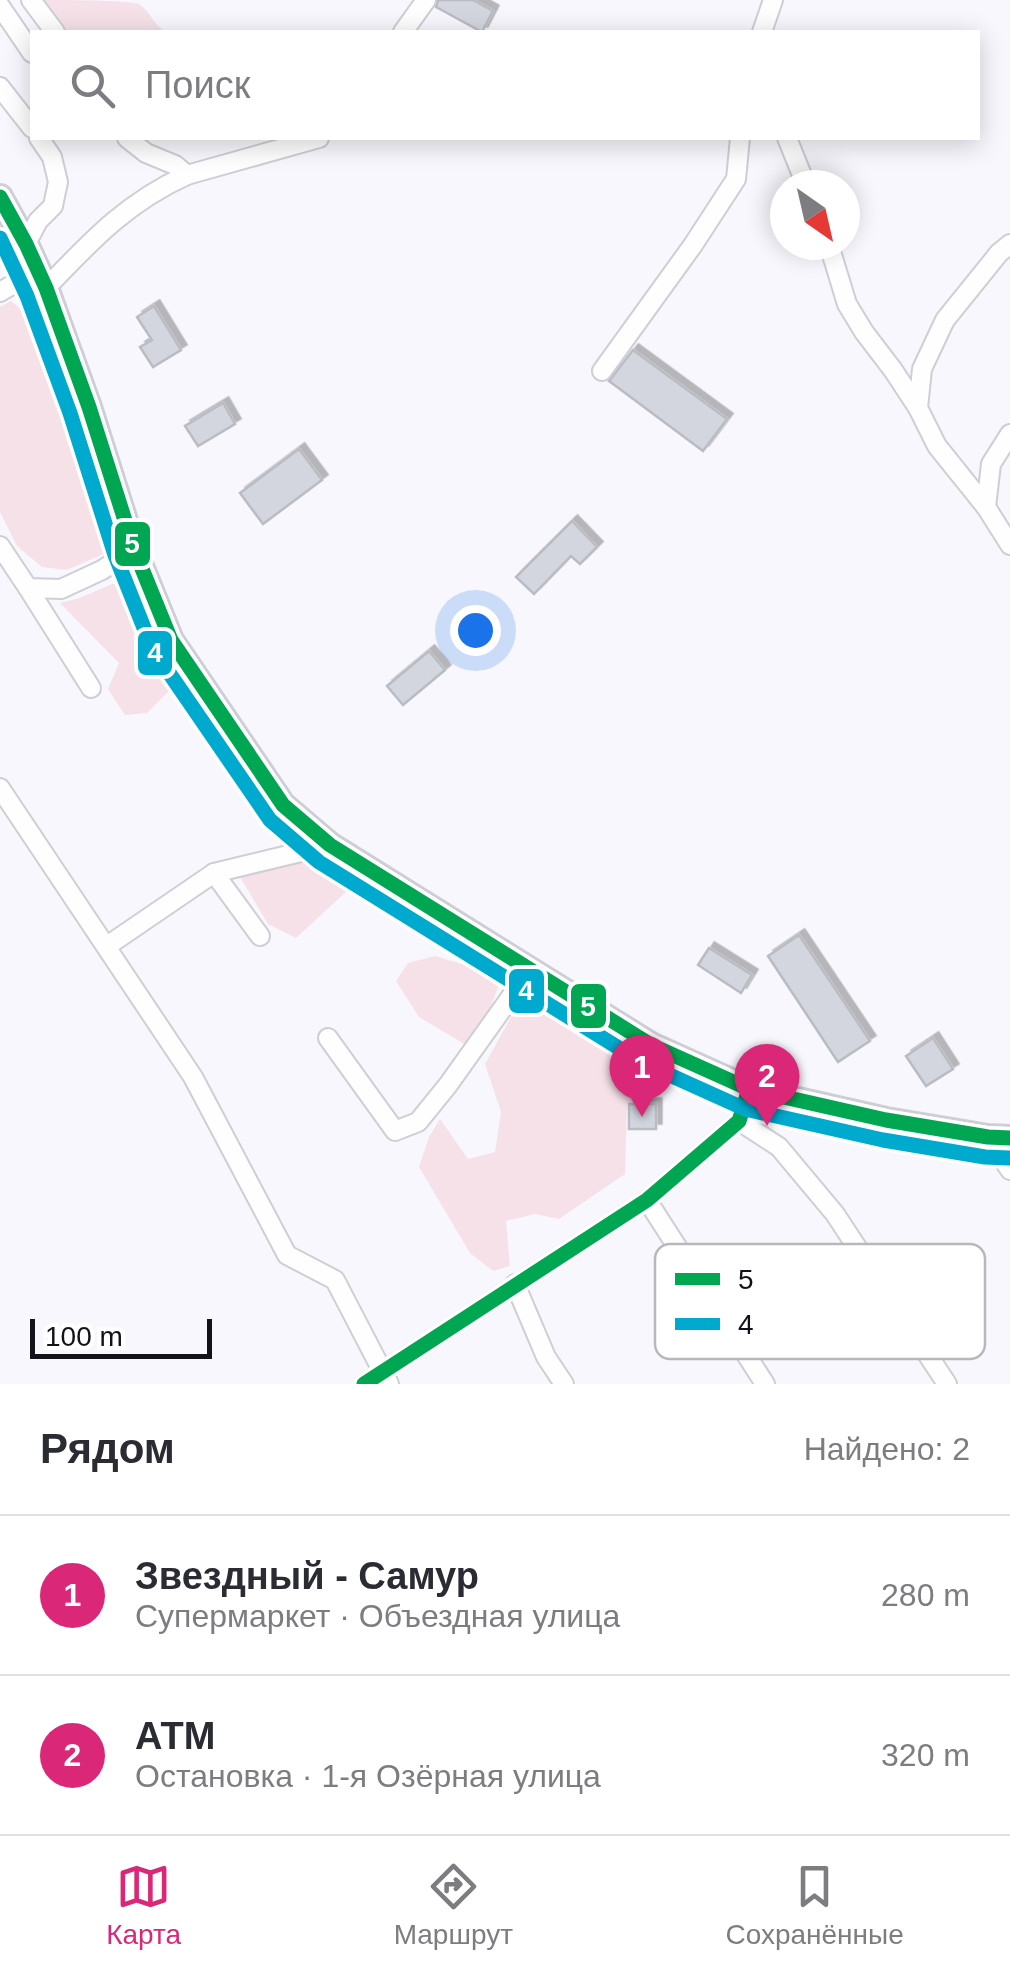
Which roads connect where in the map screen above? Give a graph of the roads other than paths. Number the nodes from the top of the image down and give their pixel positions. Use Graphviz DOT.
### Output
graph roads {
  1 [pos="32,0"];
  2 [pos="426,0"];
  3 [pos="773,0"];
  4 [pos="0,6"];
  5 [pos="54,30"];
  6 [pos="404,30"];
  7 [pos="763,30"];
  8 [pos="30,51"];
  9 [pos="0,87"];
  10 [pos="30,125"];
  11 [pos="40,140"];
  12 [pos="130,140"];
  13 [pos="311,140"];
  14 [pos="740,140"];
  15 [pos="787,140"];
  16 [pos="800,170"];
  17 [pos="187,176"];
  18 [pos="0,198"];
  19 [pos="26,244"];
  20 [pos="1010,244"];
  21 [pos="834,260"];
  22 [pos="42,279"];
  23 [pos="0,292"];
  24 [pos="602,371"];
  25 [pos="918,408"];
  26 [pos="1010,434"];
  27 [pos="986,507"];
  28 [pos="1010,545"];
  29 [pos="0,546"];
  30 [pos="134,550"];
  31 [pos="28,588"];
  32 [pos="91,688"];
  33 [pos="0,788"];
  34 [pos="330,845"];
  35 [pos="214,873"];
  36 [pos="260,936"];
  37 [pos="107,946"];
  38 [pos="530,970"];
  39 [pos="328,1038"];
  40 [pos="749,1088"];
  41 [pos="739,1121"];
  42 [pos="999,1137"];
  43 [pos="1010,1170"];
  44 [pos="648,1200"];
  45 [pos="676,1244"];
  46 [pos="855,1244"];
  47 [pos="515,1284"];
  48 [pos="750,1359"];
  49 [pos="931,1359"];
  50 [pos="386,1378"];
  51 [pos="364,1384"];
  52 [pos="564,1384"];
  53 [pos="766,1384"];
  54 [pos="947,1384"];
  1 -- 5 [label="street"];
  2 -- 6 [label="street"];
  3 -- 7 [label="street"];
  4 -- 8 [label="street"];
  9 -- 10 [label="street"];
  11 -- 19 [label="street"];
  12 -- 17 [label="street"];
  13 -- 17 [label="street"];
  14 -- 24 [label="street"];
  15 -- 16 [label="street"];
  17 -- 22 [label="street"];
  18 -- 19 [label="main road"];
  19 -- 22 [label="main road"];
  20 -- 25 [label="street"];
  21 -- 25 [label="street"];
  22 -- 23 [label="street"];
  22 -- 30 [label="main road"];
  25 -- 27 [label="street"];
  26 -- 27 [label="street"];
  27 -- 28 [label="street"];
  29 -- 31 [label="street"];
  30 -- 31 [label="street"];
  30 -- 34 [label="main road"];
  31 -- 32 [label="street"];
  33 -- 37 [label="street"];
  34 -- 35 [label="street"];
  34 -- 38 [label="main road"];
  35 -- 36 [label="street"];
  35 -- 37 [label="street"];
  37 -- 50 [label="street"];
  38 -- 39 [label="street"];
  38 -- 40 [label="main road"];
  40 -- 41 [label="street"];
  40 -- 42 [label="main road"];
  41 -- 44 [label="street"];
  41 -- 46 [label="street"];
  42 -- 43 [label="street"];
  44 -- 45 [label="street"];
  44 -- 47 [label="street"];
  47 -- 50 [label="street"];
  47 -- 52 [label="street"];
  48 -- 53 [label="street"];
  49 -- 54 [label="street"];
  50 -- 51 [label="street"];
}
